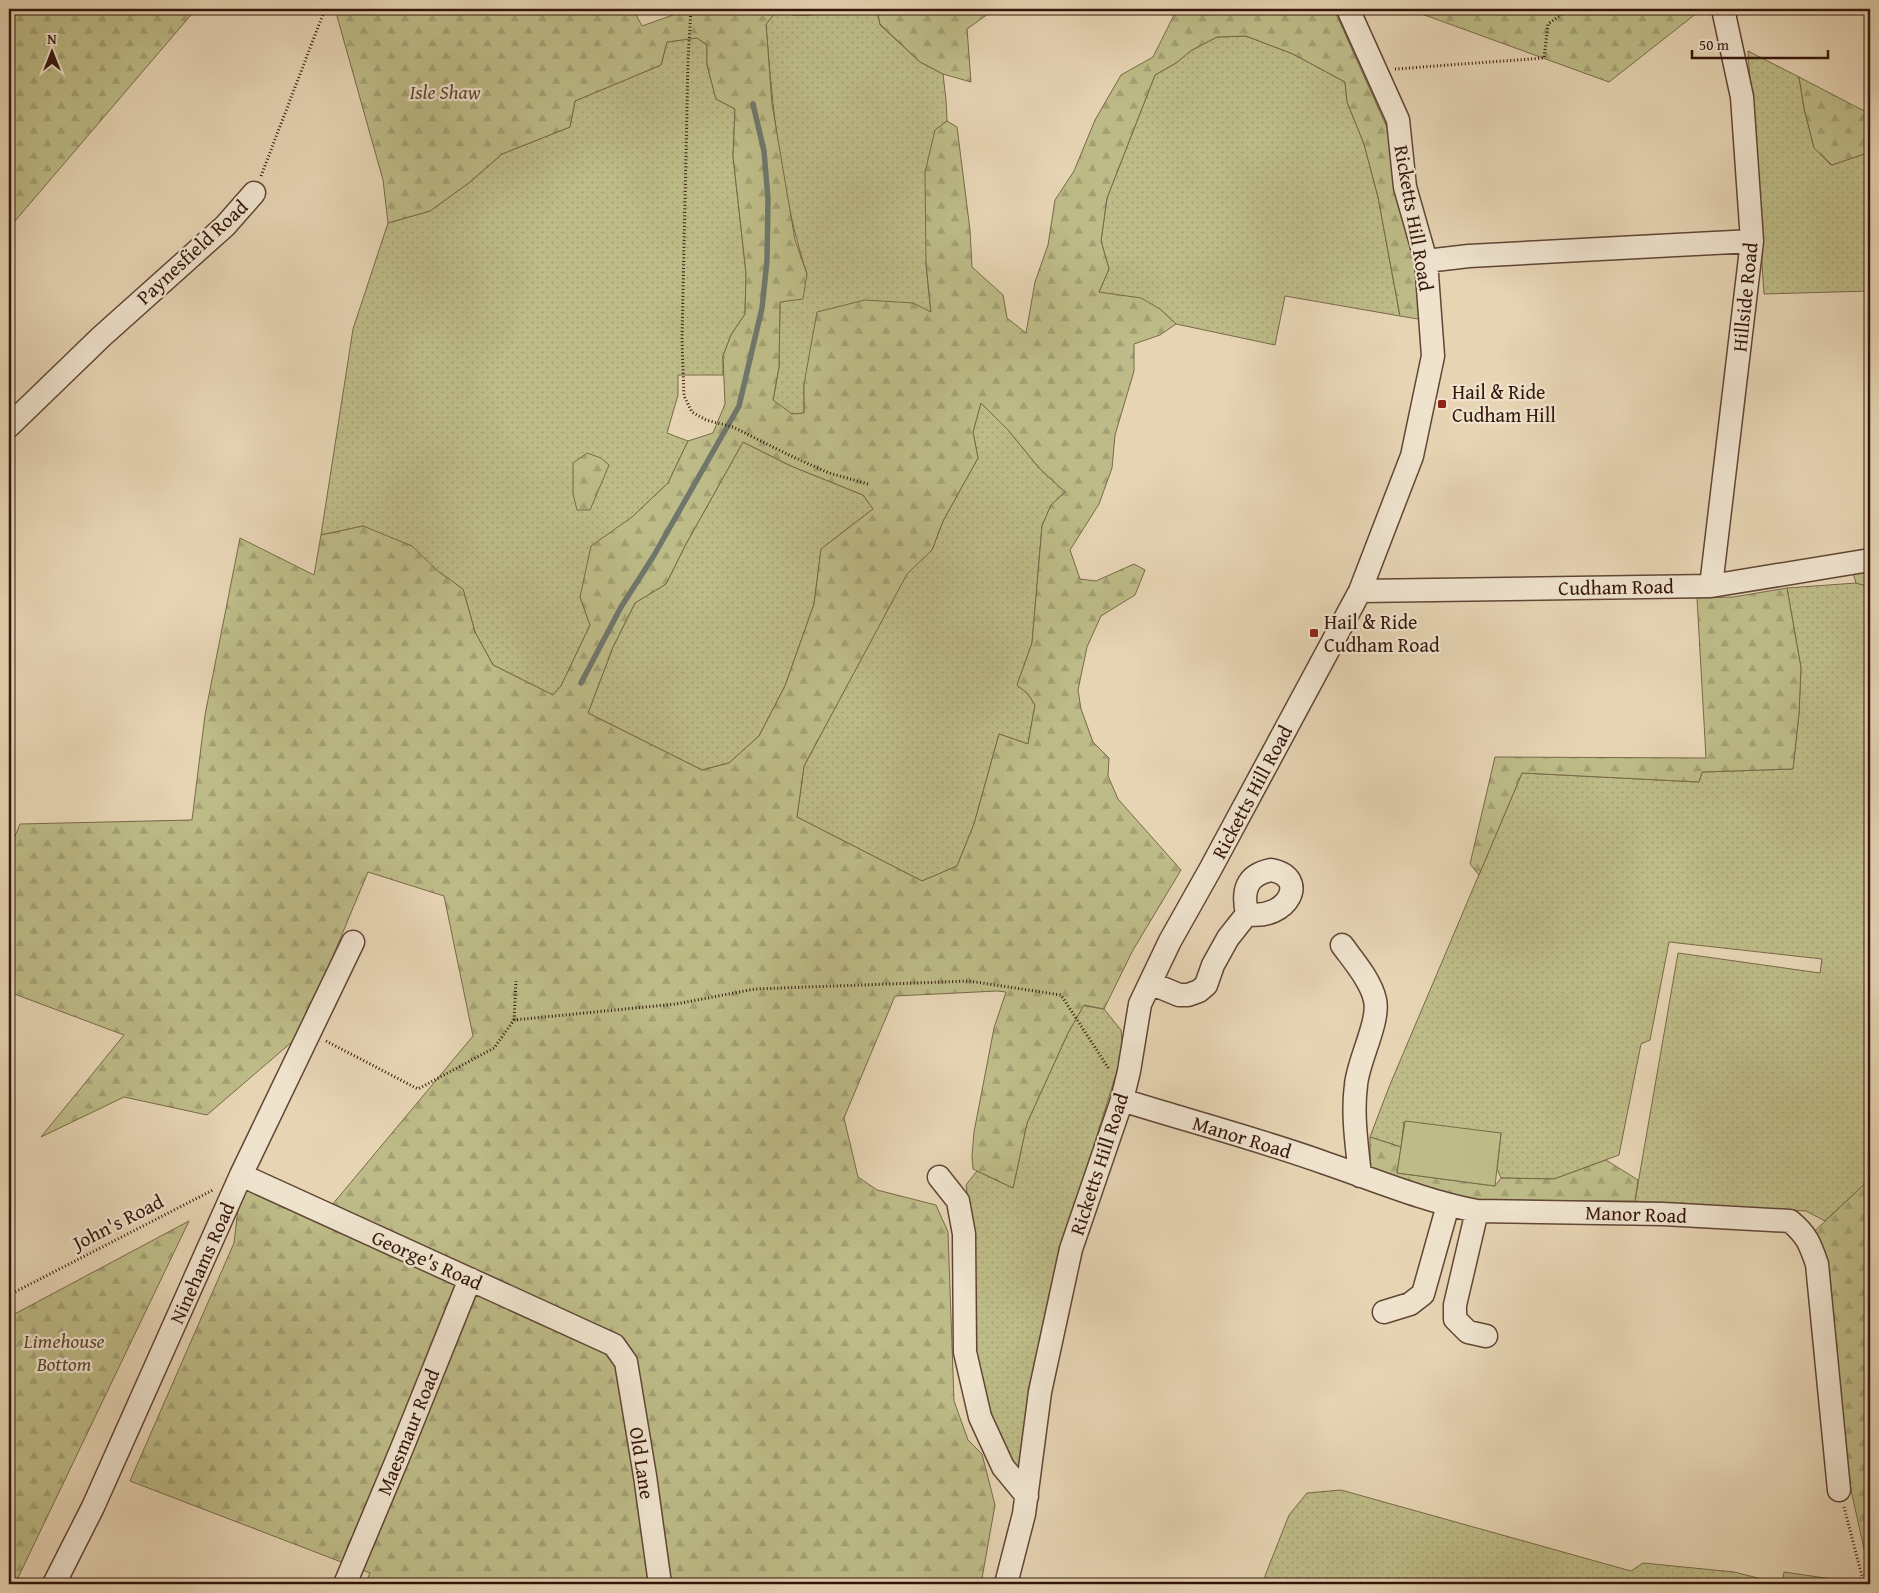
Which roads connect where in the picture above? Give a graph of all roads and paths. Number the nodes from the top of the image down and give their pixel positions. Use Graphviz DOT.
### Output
graph roads {
  1 [pos="325,9"];
  2 [pos="691,9"];
  3 [pos="1348,9"];
  4 [pos="1569,9"];
  5 [pos="1723,9"];
  6 [pos="1376,71"];
  7 [pos="254,193"];
  8 [pos="1752,241"];
  9 [pos="1426,261"];
  10 [pos="9,426"];
  11 [pos="868,484"];
  12 [pos="1870,560"];
  13 [pos="1711,586"];
  14 [pos="1360,591"];
  15 [pos="1247,914"];
  16 [pos="353,942"];
  17 [pos="1342,945"];
  18 [pos="516,981"];
  19 [pos="1150,983"];
  20 [pos="514,1020"];
  21 [pos="310,1033"];
  22 [pos="1128,1072"];
  23 [pos="1122,1100"];
  24 [pos="240,1175"];
  25 [pos="1360,1176"];
  26 [pos="939,1177"];
  27 [pos="1448,1205"];
  28 [pos="1477,1211"];
  29 [pos="470,1279"];
  30 [pos="9,1295"];
  31 [pos="1384,1312"];
  32 [pos="1486,1336"];
  33 [pos="614,1345"];
  34 [pos="1839,1490"];
  35 [pos="1027,1496"];
  36 [pos="54,1584"];
  37 [pos="345,1584"];
  38 [pos="660,1584"];
  39 [pos="1006,1584"];
  40 [pos="1864,1584"];
  1 -- 7 [label="path, Paynesfield Road"];
  2 -- 11 [label="path"];
  3 -- 6 [label="street, Ricketts Hill Road"];
  4 -- 6 [label="path"];
  5 -- 8 [label="street, Hillside Road"];
  6 -- 9 [label="street, Ricketts Hill Road"];
  7 -- 10 [label="street, Paynesfield Road"];
  8 -- 9 [label="street"];
  8 -- 13 [label="street, Hillside Road"];
  9 -- 14 [label="street, Ricketts Hill Road"];
  12 -- 13 [label="street, Cudham Road"];
  13 -- 14 [label="street, Cudham Road"];
  14 -- 19 [label="street, Ricketts Hill Road"];
  15 -- 19 [label="street"];
  16 -- 21 [label="street, Ninehams Road"];
  17 -- 25 [label="street"];
  18 -- 20 [label="path"];
  19 -- 22 [label="street, Ricketts Hill Road"];
  20 -- 21 [label="path"];
  20 -- 22 [label="path"];
  21 -- 24 [label="street, Ninehams Road"];
  22 -- 23 [label="street, Ricketts Hill Road"];
  23 -- 25 [label="street, Manor Road"];
  23 -- 35 [label="street, Ricketts Hill Road"];
  24 -- 29 [label="street, George's Road"];
  24 -- 30 [label="path, John's Road"];
  24 -- 36 [label="street, Ninehams Road"];
  25 -- 27 [label="street, Manor Road"];
  26 -- 35 [label="street"];
  27 -- 28 [label="street, Manor Road"];
  27 -- 31 [label="street"];
  28 -- 32 [label="street"];
  28 -- 34 [label="street, Manor Road"];
  29 -- 33 [label="street, George's Road"];
  29 -- 37 [label="street, Maesmaur Road"];
  33 -- 38 [label="street, Old Lane"];
  34 -- 40 [label="path"];
  35 -- 39 [label="street, Ricketts Hill Road"];
}
